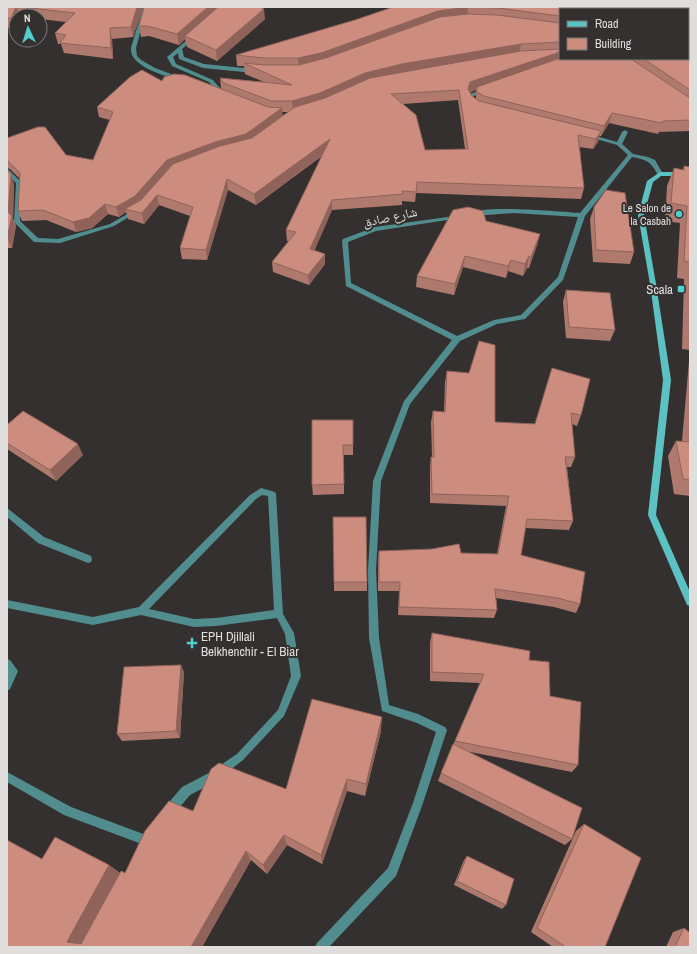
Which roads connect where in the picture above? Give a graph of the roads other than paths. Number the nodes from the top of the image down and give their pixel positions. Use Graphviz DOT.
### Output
graph roads {
  1 [pos="145,7"];
  2 [pos="197,34"];
  3 [pos="180,50"];
  4 [pos="259,72"];
  5 [pos="187,81"];
  6 [pos="492,88"];
  7 [pos="208,90"];
  8 [pos="223,95"];
  9 [pos="230,98"];
  10 [pos="476,107"];
  11 [pos="625,132"];
  12 [pos="582,135"];
  13 [pos="619,144"];
  14 [pos="631,155"];
  15 [pos="7,171"];
  16 [pos="660,174"];
  17 [pos="690,174"];
  18 [pos="140,208"];
  19 [pos="582,215"];
  20 [pos="457,339"];
  21 [pos="7,512"];
  22 [pos="88,559"];
  23 [pos="690,602"];
  24 [pos="7,604"];
  25 [pos="141,611"];
  26 [pos="279,614"];
  27 [pos="7,663"];
  28 [pos="7,686"];
  29 [pos="7,777"];
  30 [pos="163,818"];
  31 [pos="137,856"];
  32 [pos="321,947"];
  1 -- 5 [label="street"];
  2 -- 3 [label="street"];
  3 -- 4 [label="street"];
  3 -- 8 [label="street"];
  6 -- 10 [label="street"];
  7 -- 8 [label="street"];
  8 -- 9 [label="street"];
  11 -- 13 [label="street"];
  12 -- 13 [label="street"];
  13 -- 14 [label="street"];
  14 -- 16 [label="street"];
  14 -- 19 [label="street"];
  15 -- 18 [label="street"];
  16 -- 17 [label="main road"];
  16 -- 23 [label="main road"];
  19 -- 20 [label="street"];
  19 -- 20 [label="street, شارع صادق"];
  20 -- 32 [label="street"];
  21 -- 22 [label="street"];
  24 -- 25 [label="street"];
  25 -- 26 [label="street"];
  25 -- 26 [label="street"];
  26 -- 30 [label="street"];
  27 -- 28 [label="street"];
  29 -- 31 [label="street"];
}
